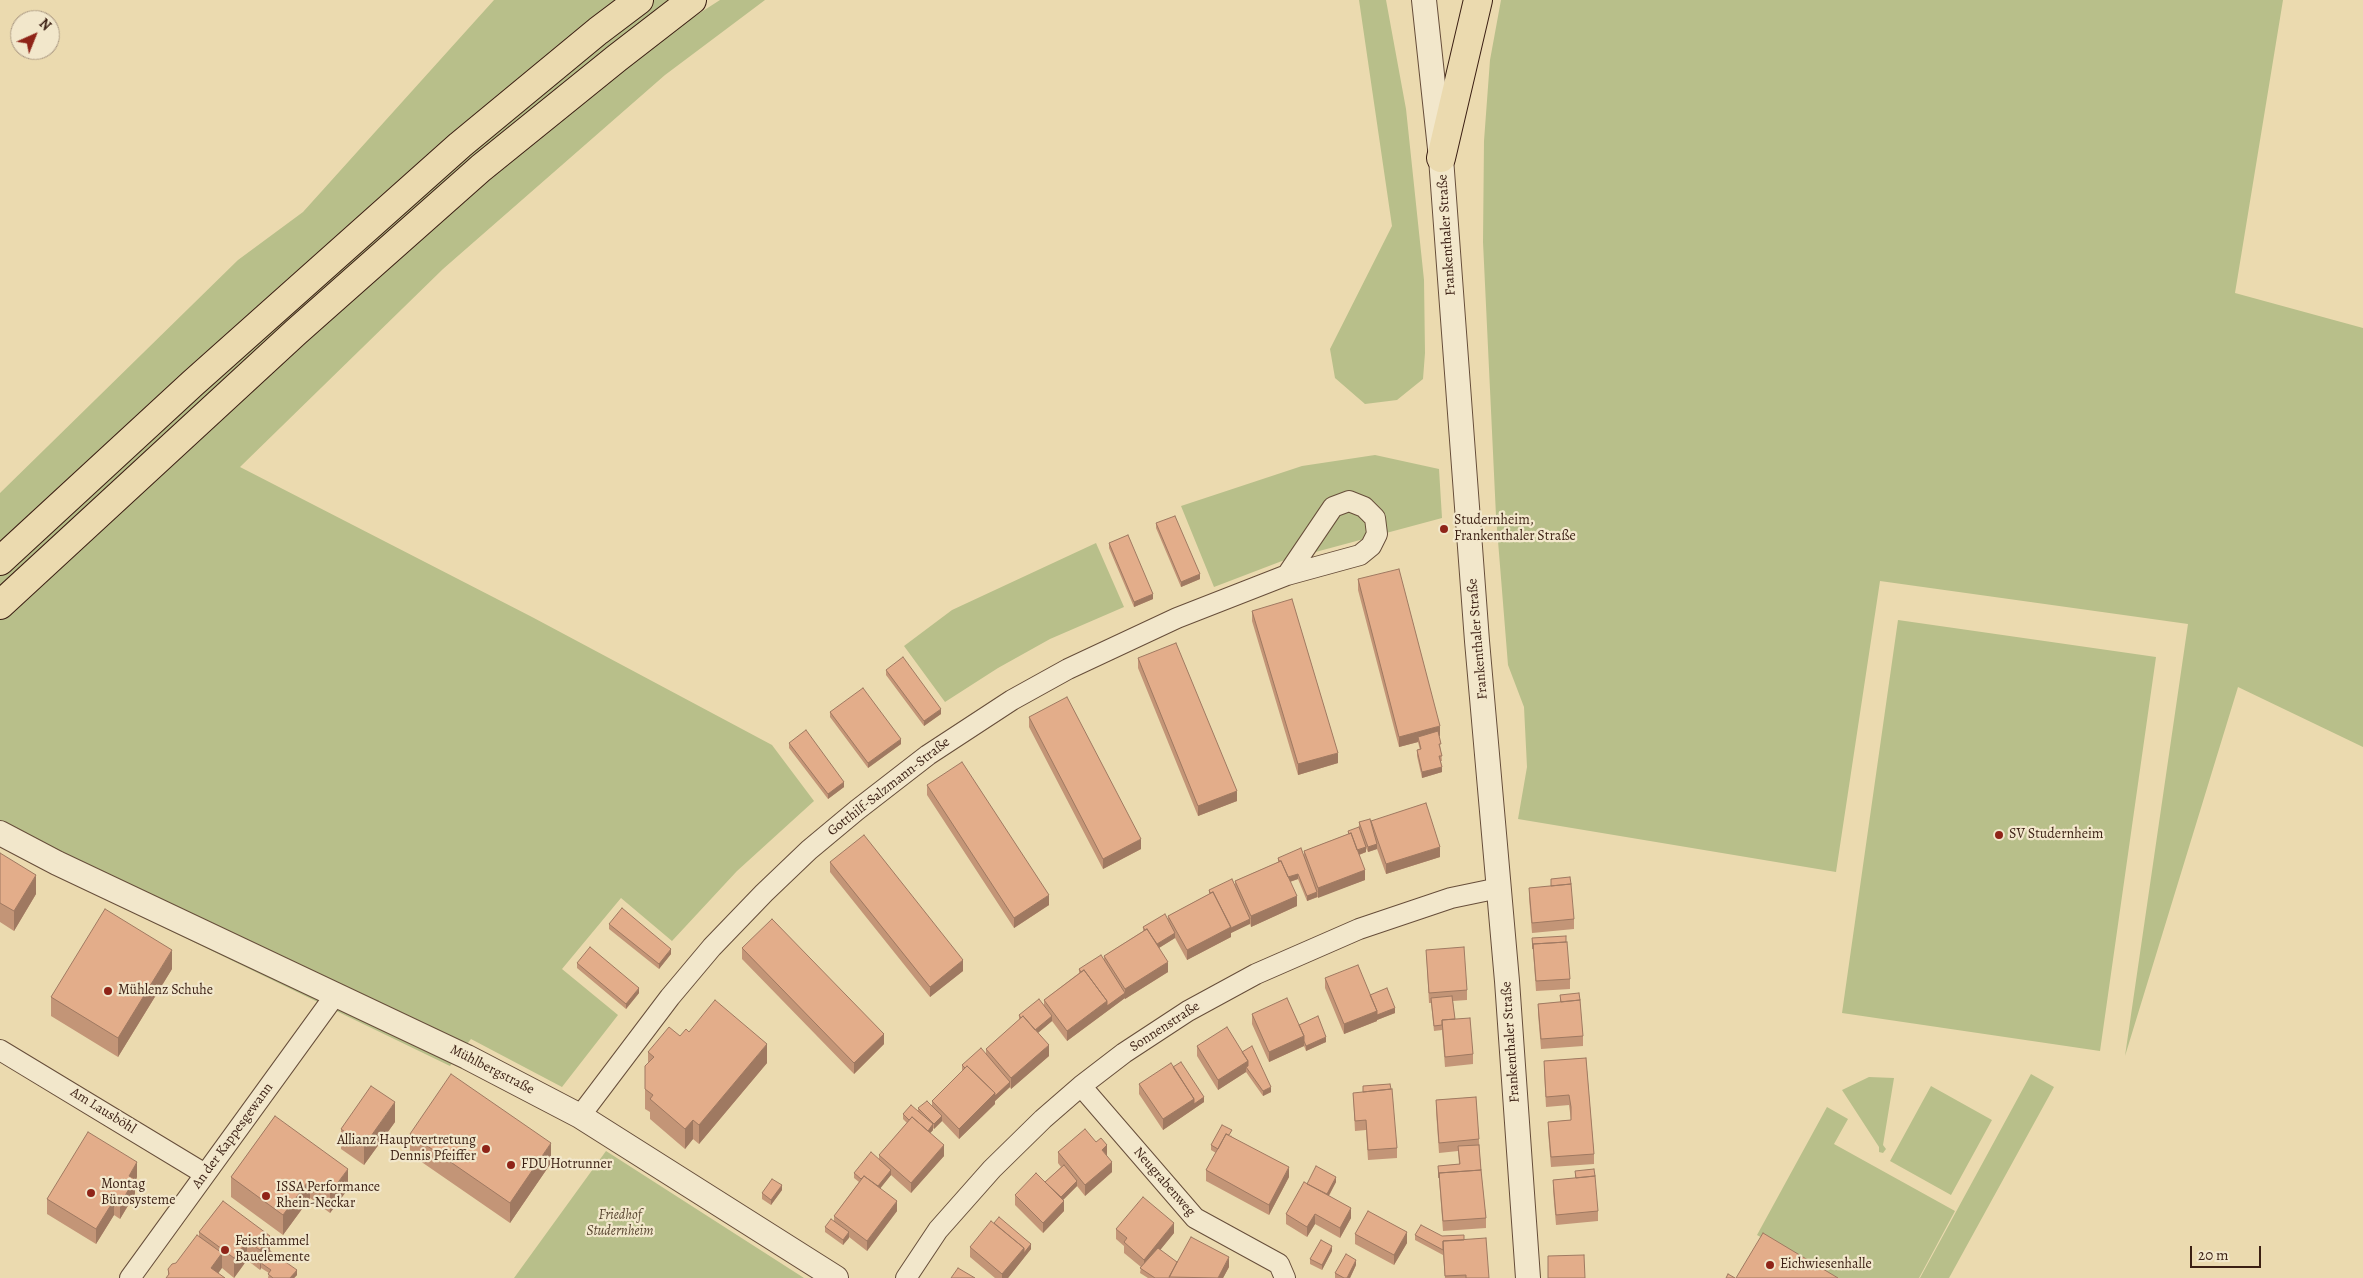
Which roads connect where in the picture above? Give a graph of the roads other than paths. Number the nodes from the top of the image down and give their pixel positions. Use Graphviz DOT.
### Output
graph roads {
  1 [pos="625,0"];
  2 [pos="639,0"];
  3 [pos="692,0"];
  4 [pos="1424,0"];
  5 [pos="1478,0"];
  6 [pos="598,31"];
  7 [pos="1441,158"];
  8 [pos="0,562"];
  9 [pos="1287,575"];
  10 [pos="0,605"];
  11 [pos="0,833"];
  12 [pos="1499,888"];
  13 [pos="336,994"];
  14 [pos="0,1050"];
  15 [pos="1081,1086"];
  16 [pos="580,1116"];
  17 [pos="206,1174"];
  18 [pos="130,1278"];
  19 [pos="836,1278"];
  20 [pos="906,1278"];
  21 [pos="1285,1278"];
  22 [pos="1528,1278"];
  1 -- 6 [label="highway"];
  2 -- 6 [label="highway"];
  3 -- 10 [label="highway"];
  4 -- 7 [label="street, Frankenthaler Straße"];
  5 -- 7 [label="highway"];
  6 -- 8 [label="highway"];
  7 -- 12 [label="street, Frankenthaler Straße"];
  9 -- 16 [label="street, Gotthilf-Salzmann-Straße"];
  11 -- 13 [label="street, Mühlbergstraße"];
  12 -- 15 [label="street, Sonnenstraße"];
  12 -- 22 [label="street, Frankenthaler Straße"];
  13 -- 16 [label="street, Mühlbergstraße"];
  13 -- 17 [label="street, An der Kappesgewann"];
  14 -- 17 [label="street, Am Lausböhl"];
  15 -- 20 [label="street, Sonnenstraße"];
  15 -- 21 [label="street, Neugrabenweg"];
  16 -- 19 [label="street, Mühlbergstraße"];
  17 -- 18 [label="street, An der Kappesgewann"];
}
